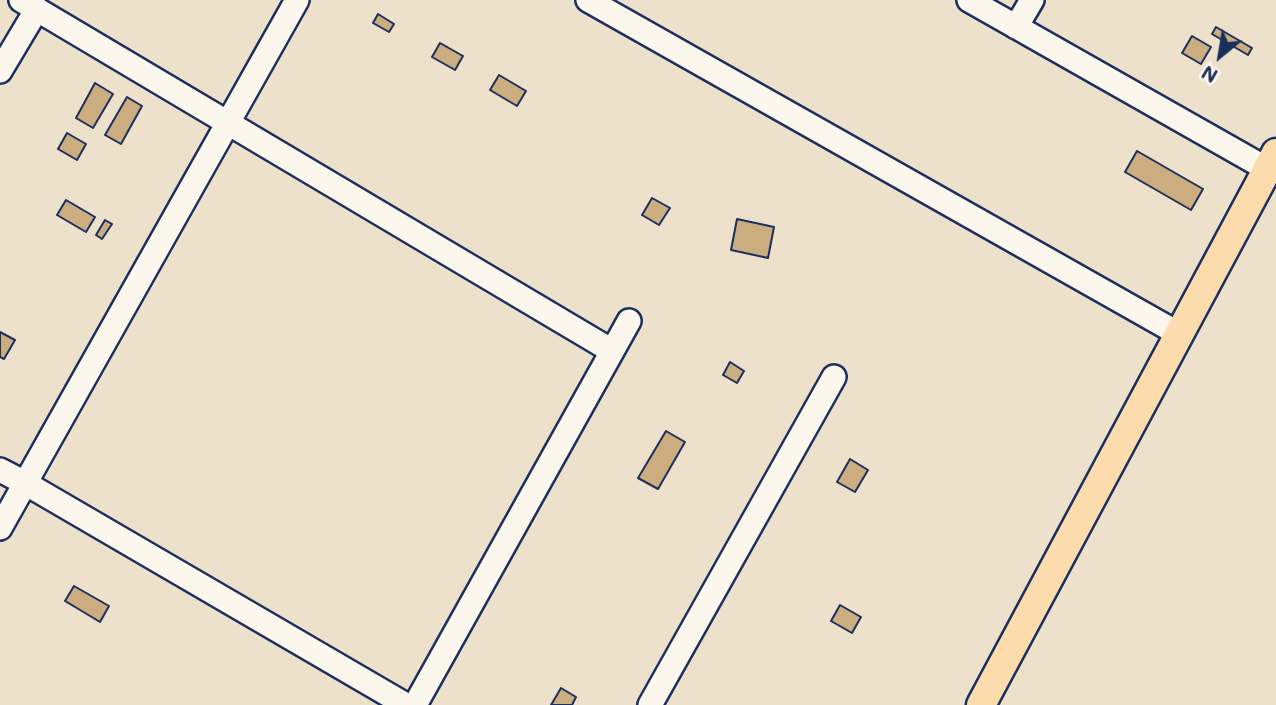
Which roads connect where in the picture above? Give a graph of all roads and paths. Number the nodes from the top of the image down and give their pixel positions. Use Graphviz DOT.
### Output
graph roads {
  1 [pos="297,0"];
  2 [pos="588,0"];
  3 [pos="969,0"];
  4 [pos="1032,0"];
  5 [pos="29,4"];
  6 [pos="1016,27"];
  7 [pos="0,71"];
  8 [pos="228,122"];
  9 [pos="1272,161"];
  10 [pos="629,321"];
  11 [pos="1179,334"];
  12 [pos="612,351"];
  13 [pos="834,377"];
  14 [pos="0,470"];
  15 [pos="25,483"];
  16 [pos="0,528"];
  17 [pos="406,705"];
  18 [pos="415,705"];
  19 [pos="650,705"];
  20 [pos="981,705"];
  1 -- 8 [label="street"];
  2 -- 11 [label="street"];
  3 -- 6 [label="street"];
  4 -- 6 [label="street"];
  5 -- 7 [label="street"];
  5 -- 8 [label="street"];
  6 -- 9 [label="street"];
  8 -- 12 [label="street"];
  8 -- 15 [label="street"];
  9 -- 11 [label="main road"];
  10 -- 12 [label="street"];
  11 -- 20 [label="main road"];
  12 -- 18 [label="street"];
  13 -- 19 [label="street"];
  14 -- 15 [label="street"];
  15 -- 16 [label="street"];
  15 -- 17 [label="street"];
}
